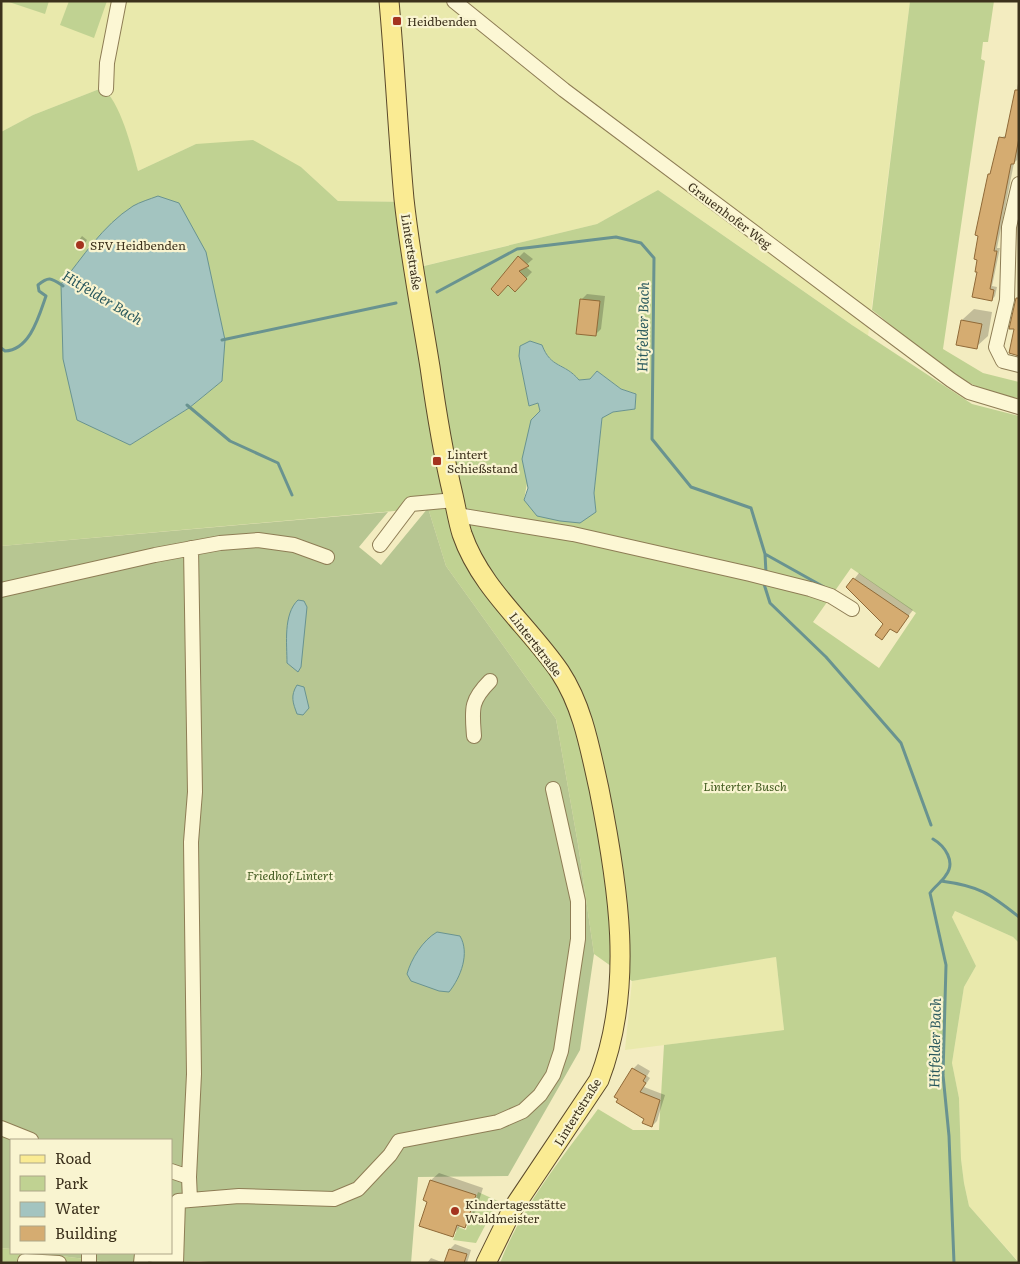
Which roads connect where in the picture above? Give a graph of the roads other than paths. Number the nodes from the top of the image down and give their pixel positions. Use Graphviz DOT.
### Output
graph roads {
  1 [pos="119,1"];
  2 [pos="389,1"];
  3 [pos="454,1"];
  4 [pos="106,89"];
  5 [pos="1019,184"];
  6 [pos="1019,364"];
  7 [pos="1019,407"];
  8 [pos="456,508"];
  9 [pos="380,545"];
  10 [pos="192,548"];
  11 [pos="326,557"];
  12 [pos="1,590"];
  13 [pos="852,609"];
  14 [pos="490,681"];
  15 [pos="474,736"];
  16 [pos="553,789"];
  17 [pos="1,1128"];
  18 [pos="28,1139"];
  19 [pos="172,1171"];
  20 [pos="189,1176"];
  21 [pos="190,1200"];
  22 [pos="176,1260"];
  23 [pos="25,1261"];
  24 [pos="59,1263"];
  25 [pos="141,1263"];
  26 [pos="486,1263"];
  1 -- 4 [label="street"];
  2 -- 8 [label="main road, Lintertstraße"];
  3 -- 7 [label="street, Grauenhofer Weg"];
  5 -- 6 [label="street"];
  8 -- 9 [label="street"];
  8 -- 13 [label="street"];
  8 -- 26 [label="main road, Lintertstraße"];
  10 -- 11 [label="street"];
  10 -- 12 [label="street"];
  10 -- 20 [label="street"];
  14 -- 15 [label="street"];
  16 -- 21 [label="street"];
  17 -- 18 [label="street"];
  19 -- 20 [label="street"];
  20 -- 21 [label="street"];
  21 -- 22 [label="street"];
  22 -- 25 [label="street"];
  23 -- 24 [label="street"];
}
